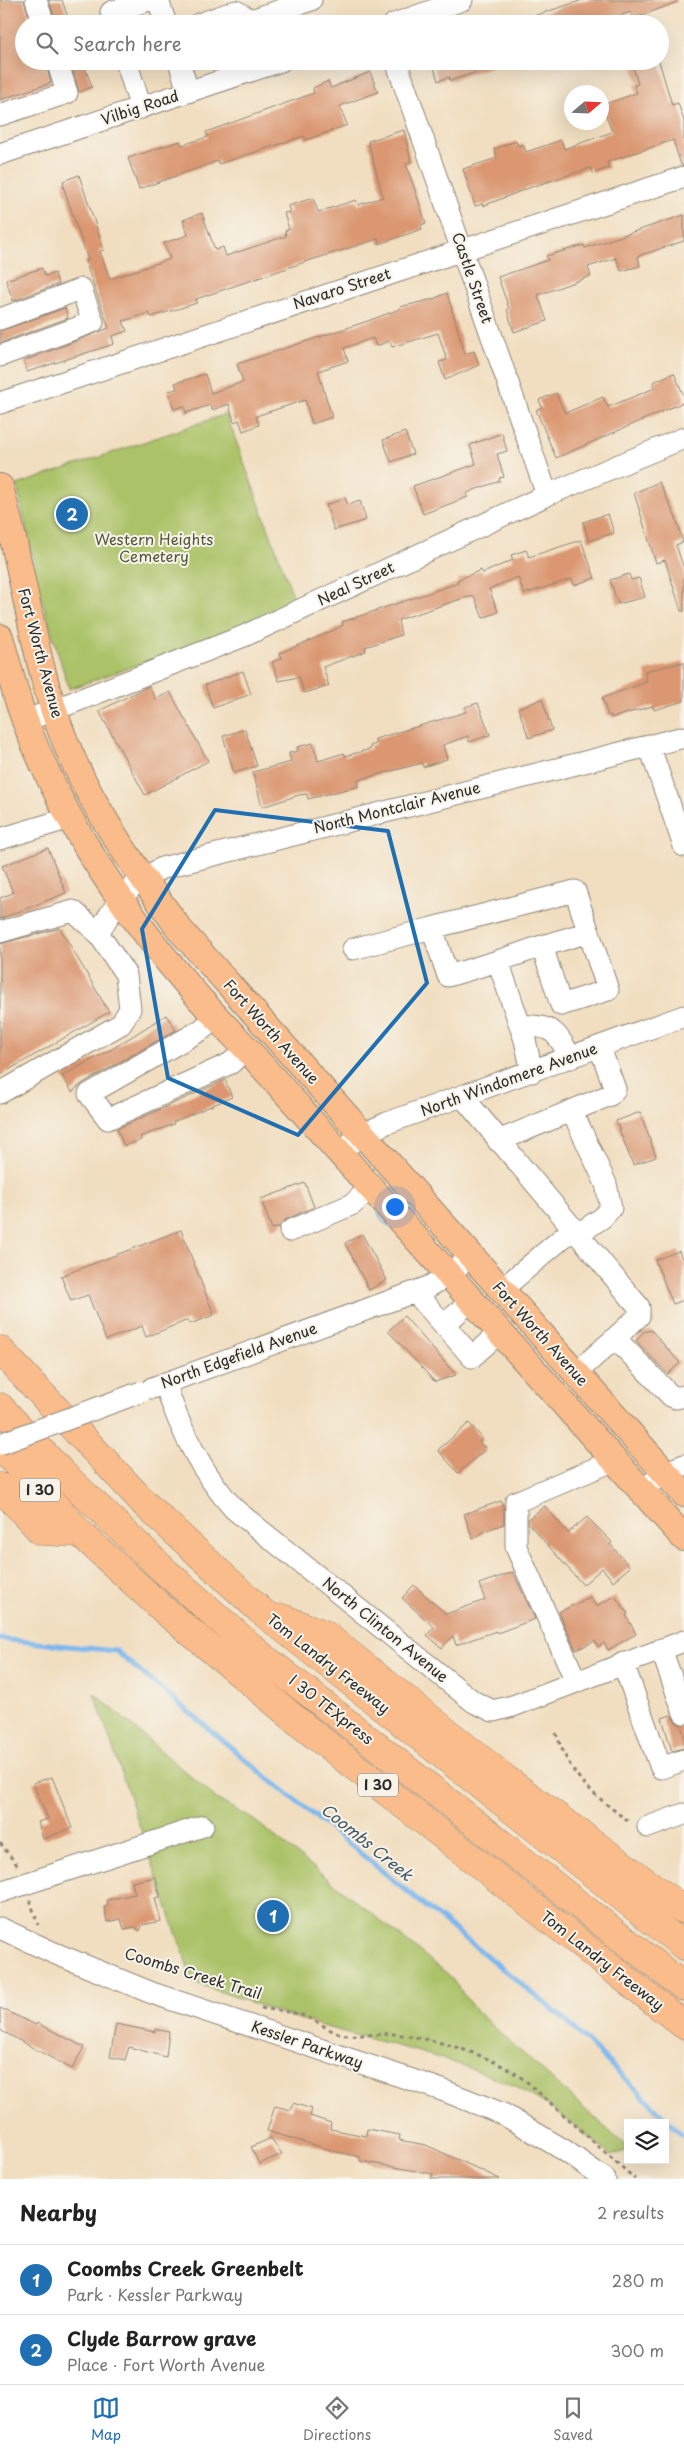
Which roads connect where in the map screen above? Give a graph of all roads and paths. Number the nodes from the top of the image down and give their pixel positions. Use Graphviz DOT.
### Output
graph roads {
  1 [pos="36,0"];
  2 [pos="149,0"];
  3 [pos="158,0"];
  4 [pos="311,0"];
  5 [pos="462,0"];
  6 [pos="111,12"];
  7 [pos="41,15"];
  8 [pos="163,15"];
  9 [pos="225,15"];
  10 [pos="243,15"];
  11 [pos="266,15"];
  12 [pos="420,15"];
  13 [pos="60,70"];
  14 [pos="129,70"];
  15 [pos="181,70"];
  16 [pos="254,70"];
  17 [pos="399,70"];
  18 [pos="188,92"];
  19 [pos="141,108"];
  20 [pos="0,115"];
  21 [pos="0,154"];
  22 [pos="684,177"];
  23 [pos="463,250"];
  24 [pos="0,319"];
  25 [pos="0,356"];
  26 [pos="0,403"];
  27 [pos="684,438"];
  28 [pos="0,487"];
  29 [pos="547,495"];
  30 [pos="0,637"];
  31 [pos="53,710"];
  32 [pos="25,721"];
  33 [pos="684,737"];
  34 [pos="649,745"];
  35 [pos="70,818"];
  36 [pos="0,839"];
  37 [pos="684,846"];
  38 [pos="142,878"];
  39 [pos="119,898"];
  40 [pos="432,928"];
  41 [pos="0,932"];
  42 [pos="589,932"];
  43 [pos="98,933"];
  44 [pos="542,946"];
  45 [pos="353,949"];
  46 [pos="498,960"];
  47 [pos="239,997"];
  48 [pos="684,1016"];
  49 [pos="216,1018"];
  50 [pos="520,1025"];
  51 [pos="246,1048"];
  52 [pos="600,1048"];
  53 [pos="570,1058"];
  54 [pos="532,1072"];
  55 [pos="0,1094"];
  56 [pos="463,1097"];
  57 [pos="572,1111"];
  58 [pos="363,1134"];
  59 [pos="498,1141"];
  60 [pos="339,1152"];
  61 [pos="371,1187"];
  62 [pos="290,1231"];
  63 [pos="576,1232"];
  64 [pos="470,1256"];
  65 [pos="449,1274"];
  66 [pos="501,1290"];
  67 [pos="415,1292"];
  68 [pos="472,1300"];
  69 [pos="444,1325"];
  70 [pos="500,1332"];
  71 [pos="615,1338"];
  72 [pos="0,1350"];
  73 [pos="576,1373"];
  74 [pos="166,1383"];
  75 [pos="684,1396"];
  76 [pos="0,1407"];
  77 [pos="0,1445"];
  78 [pos="615,1460"];
  79 [pos="674,1469"];
  80 [pos="0,1487"];
  81 [pos="642,1491"];
  82 [pos="684,1494"];
  83 [pos="80,1533"];
  84 [pos="684,1538"];
  85 [pos="260,1610"];
  86 [pos="684,1641"];
  87 [pos="661,1649"];
  88 [pos="623,1663"];
  89 [pos="576,1681"];
  90 [pos="684,1712"];
  91 [pos="556,1733"];
  92 [pos="684,1760"];
  93 [pos="684,1814"];
  94 [pos="204,1826"];
  95 [pos="648,1827"];
  96 [pos="0,1843"];
  97 [pos="22,1873"];
  98 [pos="0,1892"];
  99 [pos="30,1898"];
  100 [pos="684,1910"];
  101 [pos="0,1928"];
  102 [pos="41,1929"];
  103 [pos="684,1946"];
  104 [pos="684,1988"];
  105 [pos="258,2008"];
  106 [pos="684,2025"];
  107 [pos="605,2179"];
  108 [pos="635,2179"];
  1 -- 7 [label="street"];
  2 -- 6 [label="street"];
  3 -- 8 [label="street"];
  4 -- 11 [label="street"];
  5 -- 12 [label="street"];
  9 -- 10 [label="street"];
  13 -- 20 [label="street"];
  14 -- 19 [label="street"];
  15 -- 18 [label="street"];
  16 -- 18 [label="street, Vilbig Road"];
  17 -- 23 [label="street, Castle Street"];
  18 -- 19 [label="street, Vilbig Road"];
  19 -- 21 [label="street, Vilbig Road"];
  22 -- 23 [label="street, Navaro Street"];
  23 -- 26 [label="street, Navaro Street"];
  23 -- 29 [label="street, Castle Street"];
  24 -- 25 [label="street"];
  27 -- 29 [label="street, Neal Street"];
  28 -- 31 [label="main road, Fort Worth Avenue"];
  29 -- 31 [label="street, Neal Street"];
  30 -- 32 [label="main road, Fort Worth Avenue"];
  31 -- 32 [label="street, Neal Street"];
  31 -- 38 [label="main road, Fort Worth Avenue"];
  32 -- 35 [label="main road, Fort Worth Avenue"];
  33 -- 34 [label="street, North Montclair Avenue"];
  34 -- 37 [label="street"];
  34 -- 38 [label="street, North Montclair Avenue"];
  35 -- 36 [label="street"];
  35 -- 39 [label="main road, Fort Worth Avenue"];
  38 -- 39 [label="street, North Montclair Avenue"];
  38 -- 47 [label="main road, Fort Worth Avenue"];
  39 -- 43 [label="street, North Montclair Avenue"];
  39 -- 49 [label="main road, Fort Worth Avenue"];
  40 -- 42 [label="street"];
  40 -- 45 [label="street"];
  40 -- 46 [label="street"];
  41 -- 43 [label="street"];
  42 -- 44 [label="street"];
  42 -- 44 [label="street"];
  43 -- 55 [label="street"];
  44 -- 46 [label="street"];
  46 -- 50 [label="street"];
  47 -- 49 [label="main road"];
  47 -- 58 [label="main road, Fort Worth Avenue"];
  48 -- 52 [label="street, North Windomere Avenue"];
  49 -- 51 [label="main road, Fort Worth Avenue"];
  49 -- 51 [label="street"];
  50 -- 53 [label="street"];
  50 -- 54 [label="street"];
  51 -- 60 [label="main road, Fort Worth Avenue"];
  52 -- 53 [label="street, North Windomere Avenue"];
  52 -- 57 [label="street"];
  53 -- 54 [label="street, North Windomere Avenue"];
  54 -- 56 [label="street, North Windomere Avenue"];
  56 -- 58 [label="street, North Windomere Avenue"];
  56 -- 59 [label="street"];
  57 -- 59 [label="street"];
  57 -- 63 [label="street"];
  58 -- 60 [label="street, North Windomere Avenue"];
  58 -- 64 [label="main road, Fort Worth Avenue"];
  59 -- 63 [label="street"];
  60 -- 61 [label="main road, Fort Worth Avenue"];
  61 -- 62 [label="street"];
  61 -- 65 [label="main road, Fort Worth Avenue"];
  63 -- 66 [label="street"];
  63 -- 71 [label="street"];
  64 -- 65 [label="street, North Edgefield Avenue"];
  64 -- 66 [label="main road, Fort Worth Avenue"];
  65 -- 67 [label="street, North Edgefield Avenue"];
  65 -- 68 [label="main road, Fort Worth Avenue"];
  66 -- 73 [label="main road, Fort Worth Avenue"];
  67 -- 69 [label="street"];
  67 -- 74 [label="street, North Edgefield Avenue"];
  68 -- 69 [label="street"];
  68 -- 70 [label="main road, Fort Worth Avenue"];
  69 -- 70 [label="street"];
  70 -- 78 [label="main road, Fort Worth Avenue"];
  71 -- 73 [label="street"];
  71 -- 75 [label="street"];
  72 -- 85 [label="highway, Tom Landry Freeway"];
  73 -- 79 [label="main road, Fort Worth Avenue"];
  74 -- 77 [label="street, North Edgefield Avenue, bridge"];
  74 -- 89 [label="street, North Clinton Avenue"];
  76 -- 104 [label="highway, I 30 TEXpress"];
  77 -- 83 [label="highway, Tom Landry Freeway / I 30"];
  78 -- 81 [label="main road, Fort Worth Avenue"];
  78 -- 89 [label="street"];
  79 -- 81 [label="street"];
  79 -- 82 [label="main road, Fort Worth Avenue"];
  80 -- 83 [label="highway"];
  81 -- 84 [label="main road, Fort Worth Avenue"];
  83 -- 106 [label="highway, Tom Landry Freeway / I 30"];
  85 -- 100 [label="highway"];
  85 -- 103 [label="highway, Tom Landry Freeway"];
  86 -- 87 [label="street, North Clinton Avenue"];
  87 -- 88 [label="street, North Clinton Avenue"];
  87 -- 90 [label="street"];
  88 -- 89 [label="street, North Clinton Avenue"];
  88 -- 92 [label="street"];
  91 -- 95 [label="path"];
  93 -- 95 [label="street"];
  94 -- 98 [label="street"];
  96 -- 97 [label="path"];
  99 -- 102 [label="path"];
  101 -- 107 [label="street, Kessler Parkway"];
  105 -- 108 [label="path, Coombs Creek Trail"];
}
